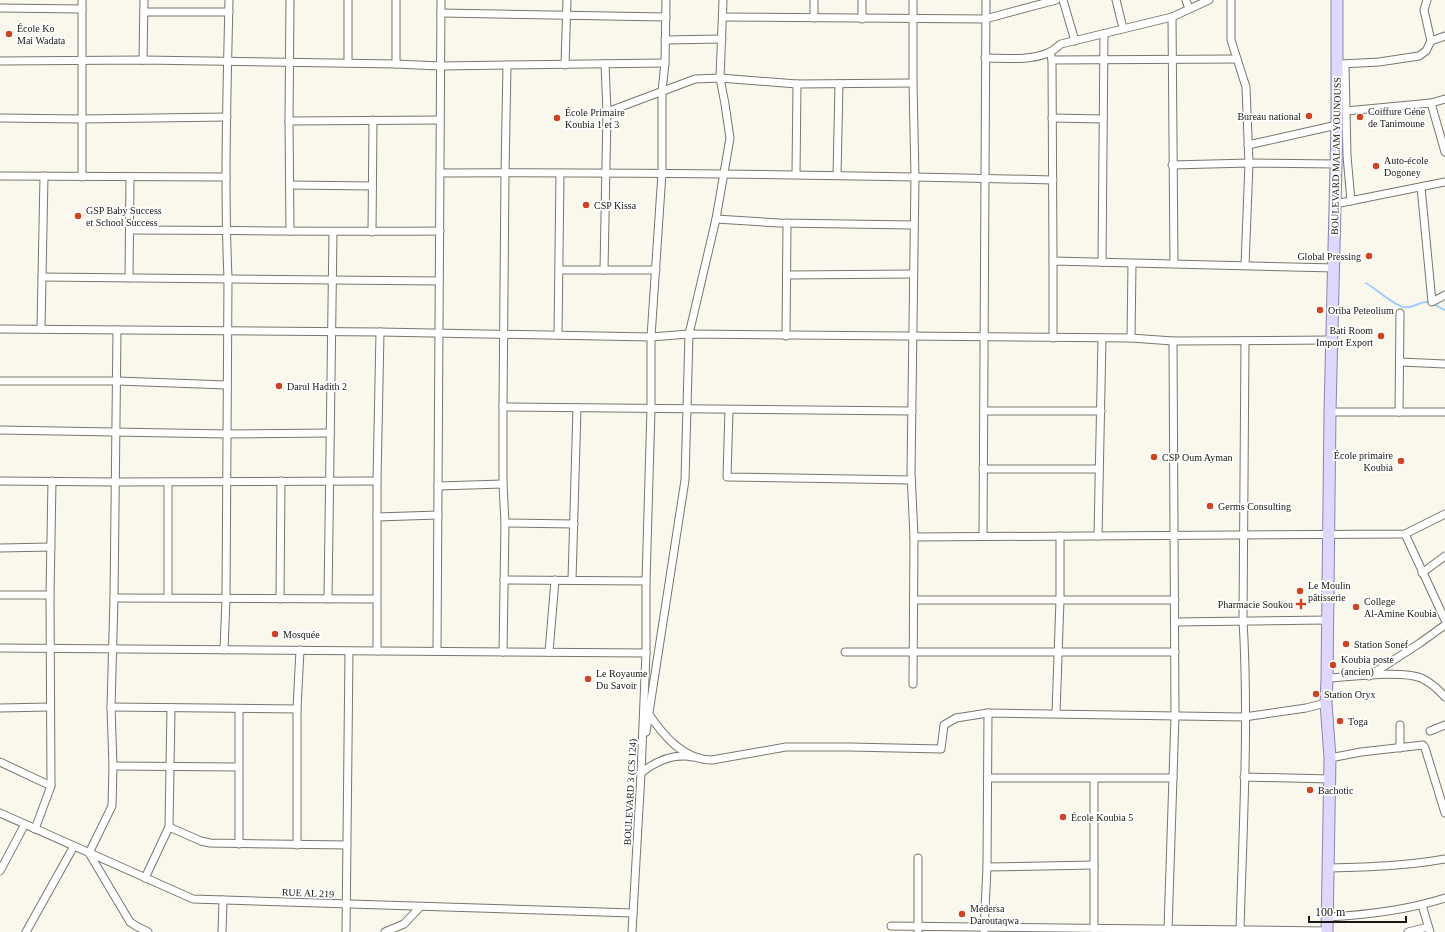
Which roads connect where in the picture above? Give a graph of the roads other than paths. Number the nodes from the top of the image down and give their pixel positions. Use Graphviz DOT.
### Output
graph roads {
  1 [pos="82,0"];
  2 [pos="144,0"];
  3 [pos="229,0"];
  4 [pos="290,0"];
  5 [pos="348,0"];
  6 [pos="396,0"];
  7 [pos="441,0"];
  8 [pos="567,0"];
  9 [pos="666,0"];
  10 [pos="723,0"];
  11 [pos="814,0"];
  12 [pos="862,0"];
  13 [pos="913,0"];
  14 [pos="986,0"];
  15 [pos="1056,0"];
  16 [pos="1063,0"];
  17 [pos="1116,0"];
  18 [pos="1186,0"];
  19 [pos="1209,0"];
  20 [pos="1231,0"];
  21 [pos="1338,0"];
  22 [pos="1427,0"];
  23 [pos="1036,2"];
  24 [pos="32,4"];
  25 [pos="0,8"];
  26 [pos="82,9"];
  27 [pos="1188,9"];
  28 [pos="144,12"];
  29 [pos="229,12"];
  30 [pos="441,14"];
  31 [pos="567,16"];
  32 [pos="666,17"];
  33 [pos="1172,17"];
  34 [pos="723,18"];
  35 [pos="814,18"];
  36 [pos="913,18"];
  37 [pos="862,19"];
  38 [pos="985,19"];
  39 [pos="1123,28"];
  40 [pos="1104,34"];
  41 [pos="1445,36"];
  42 [pos="722,39"];
  43 [pos="665,40"];
  44 [pos="1075,41"];
  45 [pos="1431,41"];
  46 [pos="1050,52"];
  47 [pos="985,58"];
  48 [pos="1104,59"];
  49 [pos="1172,59"];
  50 [pos="1237,59"];
  51 [pos="144,60"];
  52 [pos="1052,60"];
  53 [pos="0,61"];
  54 [pos="82,61"];
  55 [pos="228,62"];
  56 [pos="289,62"];
  57 [pos="348,63"];
  58 [pos="665,63"];
  59 [pos="396,64"];
  60 [pos="605,64"];
  61 [pos="1341,64"];
  62 [pos="507,65"];
  63 [pos="565,65"];
  64 [pos="440,66"];
  65 [pos="720,78"];
  66 [pos="913,83"];
  67 [pos="797,84"];
  68 [pos="839,84"];
  69 [pos="662,91"];
  70 [pos="1445,99"];
  71 [pos="1431,103"];
  72 [pos="1346,111"];
  73 [pos="606,112"];
  74 [pos="226,117"];
  75 [pos="0,118"];
  76 [pos="1052,118"];
  77 [pos="82,119"];
  78 [pos="1102,119"];
  79 [pos="373,120"];
  80 [pos="440,120"];
  81 [pos="289,121"];
  82 [pos="1337,124"];
  83 [pos="1248,145"];
  84 [pos="1445,152"];
  85 [pos="1249,163"];
  86 [pos="1336,164"];
  87 [pos="1172,165"];
  88 [pos="440,173"];
  89 [pos="505,173"];
  90 [pos="560,173"];
  91 [pos="606,173"];
  92 [pos="662,173"];
  93 [pos="796,174"];
  94 [pos="724,175"];
  95 [pos="837,175"];
  96 [pos="0,176"];
  97 [pos="44,176"];
  98 [pos="82,177"];
  99 [pos="130,177"];
  100 [pos="226,177"];
  101 [pos="914,177"];
  102 [pos="985,178"];
  103 [pos="1053,180"];
  104 [pos="1445,182"];
  105 [pos="290,185"];
  106 [pos="372,186"];
  107 [pos="1421,187"];
  108 [pos="1351,201"];
  109 [pos="1335,204"];
  110 [pos="716,219"];
  111 [pos="787,223"];
  112 [pos="913,225"];
  113 [pos="130,230"];
  114 [pos="226,230"];
  115 [pos="290,231"];
  116 [pos="440,231"];
  117 [pos="332,232"];
  118 [pos="372,232"];
  119 [pos="1053,261"];
  120 [pos="1102,262"];
  121 [pos="1132,264"];
  122 [pos="1174,264"];
  123 [pos="1245,265"];
  124 [pos="1335,268"];
  125 [pos="560,270"];
  126 [pos="604,270"];
  127 [pos="656,270"];
  128 [pos="913,274"];
  129 [pos="787,275"];
  130 [pos="42,277"];
  131 [pos="129,278"];
  132 [pos="228,278"];
  133 [pos="332,279"];
  134 [pos="439,281"];
  135 [pos="1445,295"];
  136 [pos="1400,312"];
  137 [pos="0,329"];
  138 [pos="41,329"];
  139 [pos="117,330"];
  140 [pos="228,330"];
  141 [pos="331,331"];
  142 [pos="380,332"];
  143 [pos="439,333"];
  144 [pos="504,333"];
  145 [pos="689,334"];
  146 [pos="558,335"];
  147 [pos="786,336"];
  148 [pos="651,337"];
  149 [pos="913,337"];
  150 [pos="984,337"];
  151 [pos="1053,338"];
  152 [pos="1102,338"];
  153 [pos="1131,338"];
  154 [pos="1173,340"];
  155 [pos="1332,340"];
  156 [pos="1245,341"];
  157 [pos="1400,362"];
  158 [pos="1445,364"];
  159 [pos="0,381"];
  160 [pos="117,381"];
  161 [pos="227,385"];
  162 [pos="503,407"];
  163 [pos="577,408"];
  164 [pos="651,409"];
  165 [pos="687,410"];
  166 [pos="729,410"];
  167 [pos="912,411"];
  168 [pos="984,411"];
  169 [pos="1100,411"];
  170 [pos="1330,412"];
  171 [pos="1399,412"];
  172 [pos="1445,412"];
  173 [pos="0,430"];
  174 [pos="116,432"];
  175 [pos="330,433"];
  176 [pos="227,434"];
  177 [pos="983,469"];
  178 [pos="1099,469"];
  179 [pos="911,480"];
  180 [pos="0,481"];
  181 [pos="52,481"];
  182 [pos="226,481"];
  183 [pos="281,481"];
  184 [pos="330,481"];
  185 [pos="377,481"];
  186 [pos="116,482"];
  187 [pos="168,482"];
  188 [pos="503,484"];
  189 [pos="438,486"];
  190 [pos="1445,514"];
  191 [pos="438,515"];
  192 [pos="377,517"];
  193 [pos="505,523"];
  194 [pos="574,524"];
  195 [pos="1405,534"];
  196 [pos="1329,535"];
  197 [pos="914,536"];
  198 [pos="983,536"];
  199 [pos="1060,536"];
  200 [pos="1098,536"];
  201 [pos="1174,536"];
  202 [pos="1244,536"];
  203 [pos="0,548"];
  204 [pos="51,548"];
  205 [pos="1445,556"];
  206 [pos="1422,572"];
  207 [pos="504,580"];
  208 [pos="555,580"];
  209 [pos="572,580"];
  210 [pos="646,581"];
  211 [pos="0,595"];
  212 [pos="50,595"];
  213 [pos="114,598"];
  214 [pos="168,598"];
  215 [pos="226,598"];
  216 [pos="280,599"];
  217 [pos="328,599"];
  218 [pos="376,599"];
  219 [pos="914,600"];
  220 [pos="1060,600"];
  221 [pos="1174,600"];
  222 [pos="1242,620"];
  223 [pos="1328,620"];
  224 [pos="1445,620"];
  225 [pos="1175,622"];
  226 [pos="1445,625"];
  227 [pos="0,648"];
  228 [pos="51,648"];
  229 [pos="112,649"];
  230 [pos="224,650"];
  231 [pos="300,650"];
  232 [pos="349,651"];
  233 [pos="377,651"];
  234 [pos="438,651"];
  235 [pos="1058,651"];
  236 [pos="503,652"];
  237 [pos="549,652"];
  238 [pos="845,652"];
  239 [pos="914,652"];
  240 [pos="1175,652"];
  241 [pos="646,653"];
  242 [pos="1368,676"];
  243 [pos="1327,678"];
  244 [pos="913,684"];
  245 [pos="1445,697"];
  246 [pos="1326,703"];
  247 [pos="644,705"];
  248 [pos="50,707"];
  249 [pos="111,707"];
  250 [pos="0,708"];
  251 [pos="171,708"];
  252 [pos="239,709"];
  253 [pos="298,709"];
  254 [pos="988,713"];
  255 [pos="1056,713"];
  256 [pos="649,714"];
  257 [pos="1175,716"];
  258 [pos="1244,717"];
  259 [pos="1400,725"];
  260 [pos="1445,725"];
  261 [pos="1430,731"];
  262 [pos="1400,748"];
  263 [pos="697,758"];
  264 [pos="1330,758"];
  265 [pos="642,761"];
  266 [pos="0,762"];
  267 [pos="113,766"];
  268 [pos="170,767"];
  269 [pos="238,767"];
  270 [pos="641,773"];
  271 [pos="1244,777"];
  272 [pos="988,778"];
  273 [pos="1173,778"];
  274 [pos="1094,779"];
  275 [pos="1330,779"];
  276 [pos="51,786"];
  277 [pos="0,813"];
  278 [pos="1445,813"];
  279 [pos="25,824"];
  280 [pos="169,827"];
  281 [pos="35,829"];
  282 [pos="239,844"];
  283 [pos="297,844"];
  284 [pos="348,845"];
  285 [pos="74,846"];
  286 [pos="89,853"];
  287 [pos="918,858"];
  288 [pos="1445,859"];
  289 [pos="1094,865"];
  290 [pos="987,866"];
  291 [pos="1329,868"];
  292 [pos="0,872"];
  293 [pos="145,878"];
  294 [pos="1445,898"];
  295 [pos="223,900"];
  296 [pos="347,904"];
  297 [pos="1422,904"];
  298 [pos="420,907"];
  299 [pos="633,913"];
  300 [pos="1328,917"];
  301 [pos="891,926"];
  302 [pos="918,929"];
  303 [pos="984,929"];
  304 [pos="1094,929"];
  305 [pos="1168,929"];
  306 [pos="1240,929"];
  307 [pos="1130,930"];
  308 [pos="1429,930"];
  309 [pos="1327,931"];
  310 [pos="26,932"];
  311 [pos="148,932"];
  312 [pos="222,932"];
  313 [pos="346,932"];
  314 [pos="385,932"];
  315 [pos="632,932"];
  316 [pos="1408,932"];
  1 -- 26 [label="street"];
  2 -- 28 [label="street"];
  3 -- 29 [label="street"];
  4 -- 56 [label="street"];
  5 -- 57 [label="street"];
  6 -- 59 [label="street"];
  7 -- 30 [label="street"];
  8 -- 31 [label="street"];
  9 -- 32 [label="street, BOULEVARD 3 (CS 124)"];
  10 -- 34 [label="street"];
  11 -- 35 [label="street"];
  12 -- 37 [label="street"];
  13 -- 36 [label="street"];
  14 -- 38 [label="street"];
  15 -- 23 [label="street"];
  16 -- 44 [label="street"];
  17 -- 39 [label="street"];
  18 -- 27 [label="street"];
  19 -- 27 [label="street"];
  20 -- 50 [label="street"];
  21 -- 61 [label="main road, BOULEVARD MALAM YOUNOUSS"];
  22 -- 45 [label="street"];
  23 -- 38 [label="street"];
  24 -- 25 [label="street"];
  24 -- 26 [label="street"];
  26 -- 54 [label="street"];
  27 -- 33 [label="street"];
  28 -- 29 [label="street"];
  28 -- 51 [label="street"];
  29 -- 55 [label="street"];
  30 -- 31 [label="street"];
  30 -- 64 [label="street"];
  31 -- 32 [label="street"];
  31 -- 63 [label="street"];
  32 -- 43 [label="street, BOULEVARD 3 (CS 124)"];
  33 -- 39 [label="street"];
  33 -- 49 [label="street"];
  34 -- 35 [label="street"];
  34 -- 42 [label="street"];
  35 -- 37 [label="street"];
  36 -- 37 [label="street"];
  36 -- 38 [label="street"];
  36 -- 66 [label="street"];
  38 -- 47 [label="street"];
  39 -- 40 [label="street"];
  40 -- 44 [label="street"];
  40 -- 48 [label="street"];
  41 -- 45 [label="street"];
  42 -- 43 [label="street"];
  42 -- 65 [label="street"];
  43 -- 58 [label="street, BOULEVARD 3 (CS 124)"];
  44 -- 46 [label="street"];
  45 -- 61 [label="street"];
  46 -- 47 [label="street"];
  46 -- 52 [label="street"];
  47 -- 102 [label="street"];
  48 -- 49 [label="street"];
  48 -- 52 [label="street"];
  48 -- 78 [label="street"];
  49 -- 50 [label="street"];
  49 -- 87 [label="street"];
  50 -- 83 [label="street"];
  51 -- 54 [label="street"];
  51 -- 55 [label="street"];
  52 -- 76 [label="street"];
  53 -- 54 [label="street"];
  54 -- 77 [label="street"];
  55 -- 56 [label="street"];
  55 -- 74 [label="street"];
  56 -- 57 [label="street"];
  56 -- 81 [label="street"];
  57 -- 59 [label="street"];
  58 -- 60 [label="street"];
  58 -- 69 [label="street, BOULEVARD 3 (CS 124)"];
  59 -- 64 [label="street"];
  60 -- 63 [label="street"];
  60 -- 73 [label="street"];
  61 -- 72 [label="street"];
  61 -- 82 [label="main road, BOULEVARD MALAM YOUNOUSS"];
  62 -- 63 [label="street"];
  62 -- 64 [label="street"];
  62 -- 89 [label="street"];
  64 -- 80 [label="street"];
  65 -- 67 [label="street"];
  65 -- 69 [label="street"];
  65 -- 94 [label="street"];
  66 -- 68 [label="street"];
  66 -- 101 [label="street"];
  67 -- 68 [label="street"];
  67 -- 93 [label="street"];
  68 -- 95 [label="street"];
  69 -- 73 [label="street"];
  69 -- 92 [label="street, BOULEVARD 3 (CS 124)"];
  70 -- 71 [label="street"];
  71 -- 72 [label="street"];
  71 -- 84 [label="street"];
  72 -- 108 [label="street"];
  73 -- 91 [label="street"];
  74 -- 77 [label="street"];
  74 -- 100 [label="street"];
  75 -- 77 [label="street"];
  76 -- 78 [label="street"];
  76 -- 103 [label="street"];
  77 -- 98 [label="street"];
  78 -- 120 [label="street"];
  79 -- 80 [label="street"];
  79 -- 81 [label="street"];
  79 -- 106 [label="street"];
  80 -- 88 [label="street"];
  81 -- 105 [label="street"];
  82 -- 83 [label="street"];
  82 -- 86 [label="main road, BOULEVARD MALAM YOUNOUSS"];
  83 -- 85 [label="street"];
  85 -- 86 [label="street"];
  85 -- 87 [label="street"];
  85 -- 123 [label="street"];
  86 -- 109 [label="main road, BOULEVARD MALAM YOUNOUSS"];
  87 -- 122 [label="street"];
  88 -- 89 [label="street"];
  88 -- 116 [label="street"];
  89 -- 90 [label="street"];
  89 -- 144 [label="street"];
  90 -- 91 [label="street"];
  90 -- 125 [label="street"];
  91 -- 92 [label="street"];
  91 -- 126 [label="street"];
  92 -- 94 [label="street"];
  92 -- 127 [label="street, BOULEVARD 3 (CS 124)"];
  93 -- 94 [label="street"];
  93 -- 95 [label="street"];
  94 -- 110 [label="street"];
  95 -- 101 [label="street"];
  96 -- 97 [label="street"];
  97 -- 98 [label="street"];
  97 -- 130 [label="street"];
  98 -- 99 [label="street"];
  99 -- 100 [label="street"];
  99 -- 113 [label="street"];
  100 -- 114 [label="street"];
  101 -- 102 [label="street"];
  101 -- 112 [label="street"];
  102 -- 103 [label="street"];
  102 -- 150 [label="street"];
  103 -- 119 [label="street"];
  104 -- 107 [label="street"];
  105 -- 106 [label="street"];
  105 -- 115 [label="street"];
  106 -- 118 [label="street"];
  107 -- 108 [label="street"];
  107 -- 135 [label="street"];
  108 -- 109 [label="street"];
  109 -- 124 [label="main road, BOULEVARD MALAM YOUNOUSS"];
  110 -- 111 [label="street"];
  110 -- 145 [label="street"];
  111 -- 112 [label="street"];
  111 -- 129 [label="street"];
  112 -- 128 [label="street"];
  113 -- 114 [label="street"];
  113 -- 131 [label="street"];
  114 -- 115 [label="street"];
  114 -- 132 [label="street"];
  115 -- 117 [label="street"];
  116 -- 118 [label="street"];
  116 -- 134 [label="street"];
  117 -- 118 [label="street"];
  117 -- 133 [label="street"];
  119 -- 120 [label="street"];
  119 -- 151 [label="street"];
  120 -- 121 [label="street"];
  121 -- 122 [label="street"];
  121 -- 153 [label="street"];
  122 -- 123 [label="street"];
  123 -- 124 [label="street"];
  124 -- 155 [label="main road, BOULEVARD MALAM YOUNOUSS"];
  125 -- 126 [label="street"];
  125 -- 146 [label="street"];
  126 -- 127 [label="street"];
  127 -- 148 [label="street, BOULEVARD 3 (CS 124)"];
  128 -- 129 [label="street"];
  128 -- 149 [label="street"];
  129 -- 147 [label="street"];
  130 -- 131 [label="street"];
  130 -- 138 [label="street"];
  131 -- 132 [label="street"];
  132 -- 133 [label="street"];
  132 -- 140 [label="street"];
  133 -- 134 [label="street"];
  133 -- 141 [label="street"];
  134 -- 143 [label="street"];
  136 -- 157 [label="street"];
  137 -- 138 [label="street"];
  138 -- 139 [label="street"];
  139 -- 140 [label="street"];
  139 -- 160 [label="street"];
  140 -- 141 [label="street"];
  140 -- 161 [label="street"];
  141 -- 142 [label="street"];
  141 -- 175 [label="street"];
  142 -- 143 [label="street"];
  142 -- 185 [label="street"];
  143 -- 144 [label="street"];
  143 -- 189 [label="street"];
  144 -- 146 [label="street"];
  144 -- 162 [label="street"];
  145 -- 147 [label="street"];
  145 -- 148 [label="street"];
  145 -- 165 [label="street"];
  146 -- 148 [label="street"];
  147 -- 149 [label="street"];
  148 -- 164 [label="street, BOULEVARD 3 (CS 124)"];
  149 -- 150 [label="street"];
  149 -- 167 [label="street"];
  150 -- 151 [label="street"];
  150 -- 168 [label="street"];
  151 -- 152 [label="street"];
  152 -- 153 [label="street"];
  152 -- 169 [label="street"];
  153 -- 154 [label="street"];
  154 -- 156 [label="street"];
  154 -- 201 [label="street"];
  155 -- 156 [label="street"];
  155 -- 170 [label="main road, BOULEVARD MALAM YOUNOUSS"];
  156 -- 202 [label="street"];
  157 -- 158 [label="street"];
  157 -- 171 [label="street"];
  159 -- 160 [label="street"];
  160 -- 161 [label="street"];
  160 -- 174 [label="street"];
  161 -- 176 [label="street"];
  162 -- 163 [label="street"];
  162 -- 188 [label="street"];
  163 -- 164 [label="street"];
  163 -- 194 [label="street"];
  164 -- 165 [label="street"];
  164 -- 210 [label="street, BOULEVARD 3 (CS 124)"];
  165 -- 166 [label="street"];
  165 -- 256 [label="street"];
  166 -- 167 [label="street"];
  166 -- 179 [label="street"];
  167 -- 179 [label="street"];
  168 -- 169 [label="street"];
  168 -- 177 [label="street"];
  169 -- 178 [label="street"];
  170 -- 171 [label="street"];
  170 -- 196 [label="main road, BOULEVARD MALAM YOUNOUSS"];
  171 -- 172 [label="street"];
  173 -- 174 [label="street"];
  174 -- 176 [label="street"];
  174 -- 186 [label="street"];
  175 -- 176 [label="street"];
  175 -- 184 [label="street"];
  176 -- 182 [label="street"];
  177 -- 178 [label="street"];
  177 -- 198 [label="street"];
  178 -- 200 [label="street"];
  179 -- 197 [label="street"];
  180 -- 181 [label="street"];
  181 -- 186 [label="street"];
  181 -- 204 [label="street"];
  182 -- 183 [label="street"];
  182 -- 187 [label="street"];
  182 -- 215 [label="street"];
  183 -- 184 [label="street"];
  183 -- 216 [label="street"];
  184 -- 185 [label="street"];
  184 -- 217 [label="street"];
  185 -- 192 [label="street"];
  186 -- 187 [label="street"];
  186 -- 213 [label="street"];
  187 -- 214 [label="street"];
  188 -- 189 [label="street"];
  188 -- 193 [label="street"];
  189 -- 191 [label="street"];
  190 -- 195 [label="street"];
  191 -- 192 [label="street"];
  191 -- 234 [label="street"];
  192 -- 218 [label="street"];
  193 -- 194 [label="street"];
  193 -- 207 [label="street"];
  194 -- 209 [label="street"];
  195 -- 196 [label="street"];
  195 -- 206 [label="street"];
  196 -- 202 [label="street"];
  196 -- 223 [label="main road, BOULEVARD MALAM YOUNOUSS"];
  197 -- 198 [label="street"];
  197 -- 219 [label="street"];
  198 -- 199 [label="street"];
  199 -- 200 [label="street"];
  199 -- 220 [label="street"];
  200 -- 201 [label="street"];
  201 -- 202 [label="street"];
  201 -- 221 [label="street"];
  202 -- 222 [label="street"];
  203 -- 204 [label="street"];
  204 -- 212 [label="street"];
  205 -- 206 [label="street"];
  206 -- 224 [label="street"];
  207 -- 208 [label="street"];
  207 -- 236 [label="street"];
  208 -- 209 [label="street"];
  208 -- 237 [label="street"];
  209 -- 210 [label="street"];
  210 -- 241 [label="street, BOULEVARD 3 (CS 124)"];
  211 -- 212 [label="street"];
  212 -- 228 [label="street"];
  213 -- 214 [label="street"];
  213 -- 229 [label="street"];
  214 -- 215 [label="street"];
  215 -- 216 [label="street"];
  215 -- 230 [label="street"];
  216 -- 217 [label="street"];
  217 -- 218 [label="street"];
  218 -- 233 [label="street"];
  219 -- 220 [label="street"];
  219 -- 239 [label="street"];
  220 -- 221 [label="street"];
  220 -- 235 [label="street"];
  221 -- 225 [label="street"];
  222 -- 223 [label="street"];
  222 -- 225 [label="street"];
  222 -- 258 [label="street"];
  223 -- 243 [label="main road, BOULEVARD MALAM YOUNOUSS"];
  225 -- 240 [label="street"];
  226 -- 242 [label="street"];
  227 -- 228 [label="street"];
  228 -- 229 [label="street"];
  228 -- 248 [label="street"];
  229 -- 230 [label="street"];
  229 -- 249 [label="street"];
  230 -- 231 [label="street"];
  231 -- 232 [label="street"];
  231 -- 253 [label="street"];
  232 -- 233 [label="street"];
  232 -- 284 [label="street"];
  233 -- 234 [label="street"];
  234 -- 236 [label="street"];
  235 -- 239 [label="street"];
  235 -- 240 [label="street"];
  235 -- 255 [label="street"];
  236 -- 237 [label="street"];
  237 -- 241 [label="street"];
  238 -- 239 [label="street"];
  239 -- 244 [label="street"];
  240 -- 257 [label="street"];
  241 -- 247 [label="street, BOULEVARD 3 (CS 124)"];
  242 -- 243 [label="street"];
  242 -- 245 [label="street"];
  243 -- 246 [label="main road, BOULEVARD MALAM YOUNOUSS"];
  246 -- 258 [label="street"];
  246 -- 264 [label="main road, BOULEVARD MALAM YOUNOUSS"];
  247 -- 256 [label="street"];
  247 -- 265 [label="street, BOULEVARD 3 (CS 124)"];
  248 -- 250 [label="street"];
  248 -- 276 [label="street"];
  249 -- 251 [label="street"];
  249 -- 267 [label="street"];
  251 -- 252 [label="street"];
  251 -- 268 [label="street"];
  252 -- 253 [label="street"];
  252 -- 269 [label="street"];
  253 -- 283 [label="street"];
  254 -- 255 [label="street"];
  254 -- 263 [label="street"];
  254 -- 272 [label="street"];
  255 -- 257 [label="street"];
  256 -- 263 [label="street"];
  256 -- 265 [label="street"];
  257 -- 258 [label="street"];
  257 -- 273 [label="street"];
  258 -- 271 [label="street"];
  259 -- 262 [label="street"];
  260 -- 261 [label="street"];
  262 -- 264 [label="street"];
  262 -- 278 [label="street"];
  263 -- 270 [label="street"];
  264 -- 275 [label="main road, BOULEVARD MALAM YOUNOUSS"];
  265 -- 270 [label="street, BOULEVARD 3 (CS 124)"];
  266 -- 276 [label="street"];
  267 -- 268 [label="street"];
  267 -- 286 [label="street"];
  268 -- 269 [label="street"];
  268 -- 280 [label="street"];
  269 -- 282 [label="street"];
  270 -- 299 [label="street, BOULEVARD 3 (CS 124)"];
  271 -- 275 [label="street"];
  271 -- 306 [label="street"];
  272 -- 274 [label="street"];
  272 -- 290 [label="street"];
  273 -- 274 [label="street"];
  273 -- 305 [label="street"];
  274 -- 289 [label="street"];
  275 -- 291 [label="main road, BOULEVARD MALAM YOUNOUSS"];
  276 -- 281 [label="street"];
  277 -- 279 [label="street, RUE AL 219"];
  279 -- 281 [label="street, RUE AL 219"];
  279 -- 292 [label="street"];
  280 -- 282 [label="street"];
  280 -- 293 [label="street"];
  281 -- 285 [label="street, RUE AL 219"];
  282 -- 283 [label="street"];
  283 -- 284 [label="street"];
  284 -- 296 [label="street"];
  285 -- 286 [label="street, RUE AL 219"];
  285 -- 310 [label="street"];
  286 -- 293 [label="street, RUE AL 219"];
  286 -- 311 [label="street"];
  287 -- 302 [label="street"];
  288 -- 291 [label="street"];
  289 -- 290 [label="street"];
  289 -- 304 [label="street"];
  290 -- 303 [label="street"];
  291 -- 300 [label="main road, BOULEVARD MALAM YOUNOUSS"];
  293 -- 295 [label="street, RUE AL 219"];
  294 -- 297 [label="street"];
  295 -- 296 [label="street, RUE AL 219"];
  295 -- 312 [label="street"];
  296 -- 298 [label="street, RUE AL 219"];
  296 -- 313 [label="street"];
  297 -- 300 [label="street"];
  297 -- 308 [label="street"];
  298 -- 299 [label="street, RUE AL 219"];
  298 -- 314 [label="street"];
  299 -- 315 [label="street, BOULEVARD 3 (CS 124)"];
  300 -- 309 [label="main road, BOULEVARD MALAM YOUNOUSS"];
  301 -- 302 [label="street"];
  302 -- 303 [label="street"];
  303 -- 304 [label="street"];
  304 -- 307 [label="street"];
  305 -- 306 [label="street"];
  305 -- 307 [label="street"];
  306 -- 309 [label="street"];
  308 -- 316 [label="street"];
}
